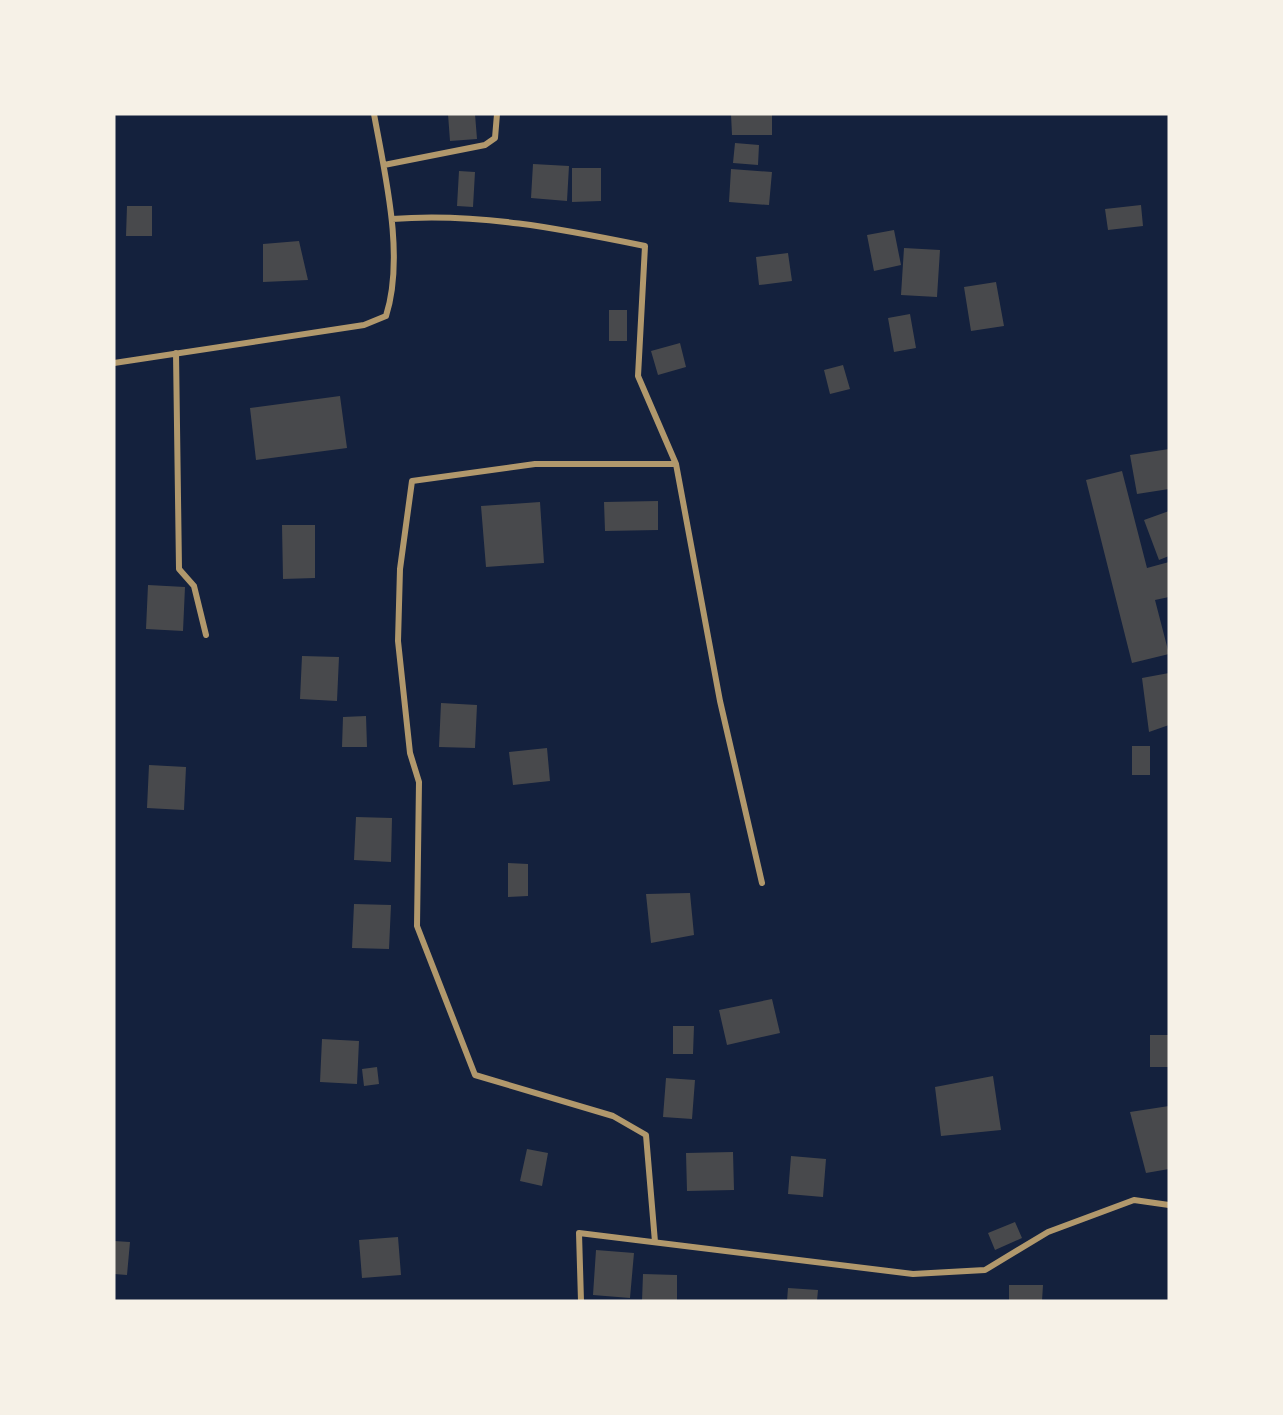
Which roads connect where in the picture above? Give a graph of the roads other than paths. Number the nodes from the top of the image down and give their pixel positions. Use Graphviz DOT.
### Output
graph roads {
  1 [pos="374,114"];
  2 [pos="497,114"];
  3 [pos="384,165"];
  4 [pos="392,219"];
  5 [pos="176,354"];
  6 [pos="114,363"];
  7 [pos="676,464"];
  8 [pos="206,634"];
  9 [pos="762,883"];
  10 [pos="1169,1205"];
  11 [pos="655,1242"];
  12 [pos="581,1301"];
  1 -- 3 [label="street"];
  2 -- 3 [label="street"];
  3 -- 4 [label="street"];
  4 -- 5 [label="street"];
  4 -- 7 [label="street"];
  5 -- 6 [label="street"];
  5 -- 8 [label="street"];
  7 -- 9 [label="street"];
  7 -- 11 [label="street"];
  10 -- 11 [label="street"];
  11 -- 12 [label="street"];
}
